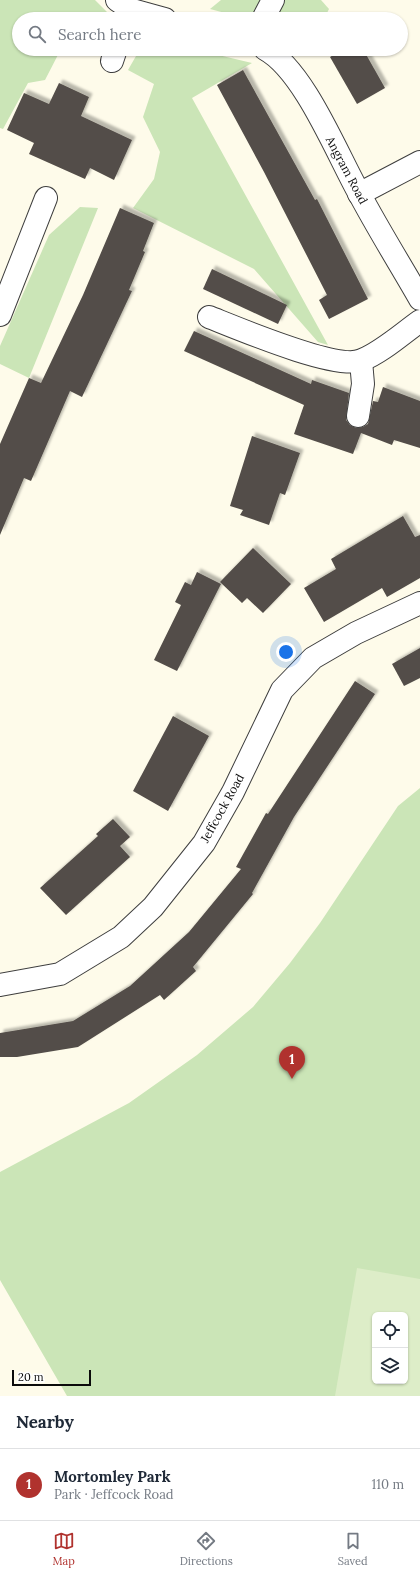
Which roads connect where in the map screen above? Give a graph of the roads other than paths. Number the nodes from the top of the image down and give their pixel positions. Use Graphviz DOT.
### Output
graph roads {
  1 [pos="273,0"];
  2 [pos="267,12"];
  3 [pos="273,56"];
  4 [pos="420,162"];
  5 [pos="359,194"];
  6 [pos="46,198"];
  7 [pos="420,299"];
  8 [pos="0,315"];
  9 [pos="209,317"];
  10 [pos="420,321"];
  11 [pos="362,361"];
  12 [pos="358,416"];
  13 [pos="420,604"];
  14 [pos="0,985"];
  1 -- 2 [label="street"];
  3 -- 5 [label="street, Angram Road"];
  4 -- 5 [label="street"];
  5 -- 7 [label="street, Angram Road"];
  6 -- 8 [label="street"];
  9 -- 11 [label="street"];
  10 -- 11 [label="street"];
  11 -- 12 [label="street"];
  13 -- 14 [label="street, Jeffcock Road"];
}
